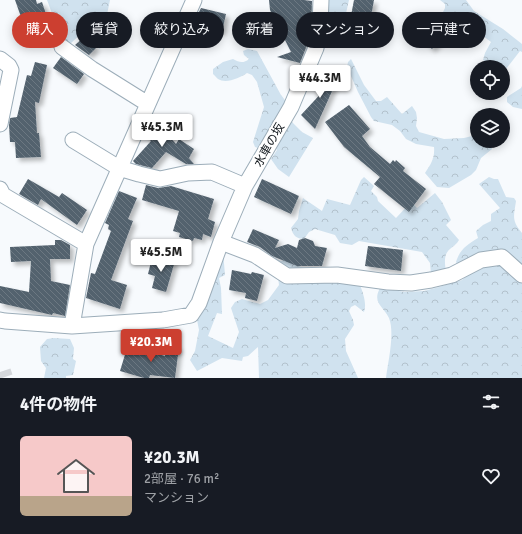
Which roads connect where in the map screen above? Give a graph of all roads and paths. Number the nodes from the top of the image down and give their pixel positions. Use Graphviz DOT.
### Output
graph roads {
  1 [pos="194,0"];
  2 [pos="322,0"];
  3 [pos="63,48"];
  4 [pos="0,59"];
  5 [pos="148,104"];
  6 [pos="0,124"];
  7 [pos="73,140"];
  8 [pos="119,168"];
  9 [pos="245,186"];
  10 [pos="1,193"];
  11 [pos="221,242"];
  12 [pos="86,244"];
  13 [pos="522,275"];
  14 [pos="0,320"];
  15 [pos="72,326"];
  1 -- 5 [label="street"];
  2 -- 9 [label="street, 水車の坂"];
  3 -- 5 [label="street"];
  4 -- 6 [label="street"];
  5 -- 8 [label="street"];
  7 -- 8 [label="street"];
  8 -- 9 [label="street"];
  8 -- 12 [label="street"];
  9 -- 11 [label="street, 水車の坂"];
  10 -- 12 [label="street"];
  11 -- 13 [label="street"];
  11 -- 15 [label="street, 水車の坂"];
  12 -- 15 [label="street"];
  14 -- 15 [label="street"];
}
